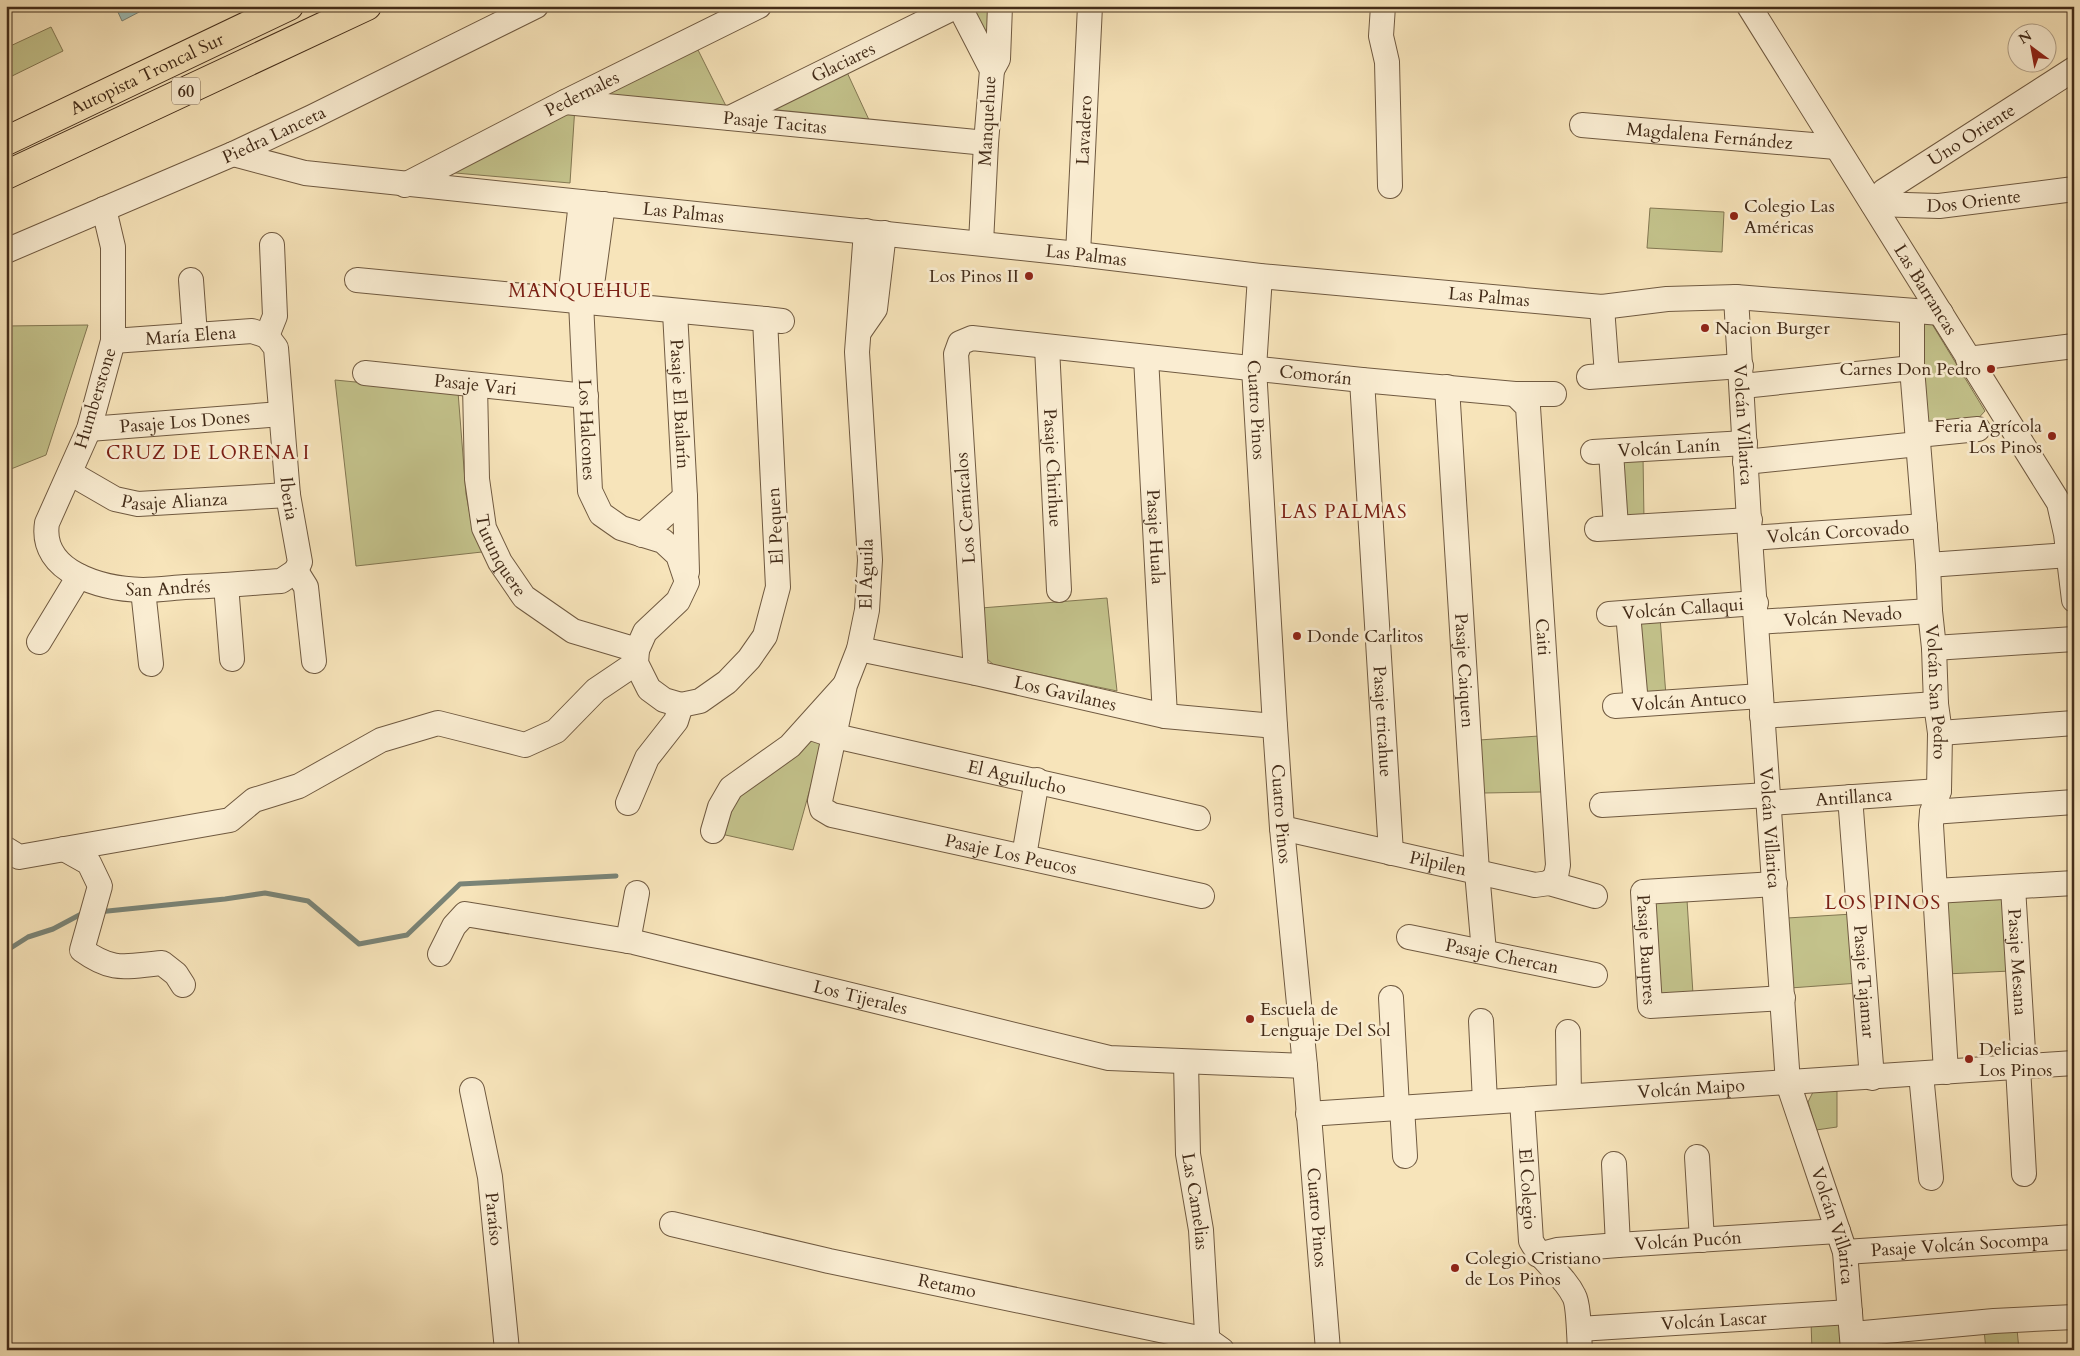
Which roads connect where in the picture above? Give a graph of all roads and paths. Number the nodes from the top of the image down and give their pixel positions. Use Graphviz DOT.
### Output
graph roads {
  1 [pos="289,6"];
  2 [pos="367,6"];
  3 [pos="536,6"];
  4 [pos="759,6"];
  5 [pos="958,6"];
  6 [pos="1000,6"];
  7 [pos="1090,6"];
  8 [pos="1383,6"];
  9 [pos="1749,6"];
  10 [pos="1755,6"];
  11 [pos="1774,43"];
  12 [pos="2074,69"];
  13 [pos="992,70"];
  14 [pos="565,102"];
  15 [pos="730,118"];
  16 [pos="1582,125"];
  17 [pos="6,141"];
  18 [pos="986,143"];
  19 [pos="1836,147"];
  20 [pos="233,154"];
  21 [pos="6,175"];
  22 [pos="405,185"];
  23 [pos="1390,186"];
  24 [pos="2074,188"];
  25 [pos="592,203"];
  26 [pos="1873,204"];
  27 [pos="104,209"];
  28 [pos="875,232"];
  29 [pos="982,243"];
  30 [pos="272,245"];
  31 [pos="6,251"];
  32 [pos="1078,254"];
  33 [pos="1260,276"];
  34 [pos="191,280"];
  35 [pos="357,280"];
  36 [pos="1736,297"];
  37 [pos="581,302"];
  38 [pos="1602,307"];
  39 [pos="674,312"];
  40 [pos="1912,312"];
  41 [pos="1941,313"];
  42 [pos="195,335"];
  43 [pos="267,336"];
  44 [pos="113,341"];
  45 [pos="960,343"];
  46 [pos="2074,346"];
  47 [pos="1047,347"];
  48 [pos="1146,357"];
  49 [pos="1968,359"];
  50 [pos="1254,368"];
  51 [pos="1912,368"];
  52 [pos="365,373"];
  53 [pos="1742,376"];
  54 [pos="1362,380"];
  55 [pos="475,385"];
  56 [pos="1447,387"];
  57 [pos="1515,394"];
  58 [pos="1554,394"];
  59 [pos="586,396"];
  60 [pos="281,414"];
  61 [pos="89,429"];
  62 [pos="1978,429"];
  63 [pos="1918,440"];
  64 [pos="1745,452"];
  65 [pos="70,473"];
  66 [pos="288,495"];
  67 [pos="685,497"];
  68 [pos="1924,526"];
  69 [pos="1607,528"];
  70 [pos="1750,529"];
  71 [pos="642,534"];
  72 [pos="2070,541"];
  73 [pos="49,550"];
  74 [pos="1928,565"];
  75 [pos="296,572"];
  76 [pos="79,576"];
  77 [pos="687,582"];
  78 [pos="226,585"];
  79 [pos="143,590"];
  80 [pos="1059,590"];
  81 [pos="2074,600"];
  82 [pos="1930,611"];
  83 [pos="1757,612"];
  84 [pos="2074,639"];
  85 [pos="39,642"];
  86 [pos="1934,648"];
  87 [pos="858,649"];
  88 [pos="637,657"];
  89 [pos="232,659"];
  90 [pos="314,661"];
  91 [pos="150,664"];
  92 [pos="976,673"];
  93 [pos="845,685"];
  94 [pos="1936,704"];
  95 [pos="681,705"];
  96 [pos="1626,705"];
  97 [pos="1762,706"];
  98 [pos="1165,716"];
  99 [pos="2074,723"];
  100 [pos="1275,726"];
  101 [pos="808,727"];
  102 [pos="1940,732"];
  103 [pos="835,736"];
  104 [pos="1037,780"];
  105 [pos="1850,797"];
  106 [pos="1768,799"];
  107 [pos="1936,802"];
  108 [pos="2074,802"];
  109 [pos="628,803"];
  110 [pos="1602,805"];
  111 [pos="822,810"];
  112 [pos="1198,818"];
  113 [pos="1282,828"];
  114 [pos="713,831"];
  115 [pos="6,849"];
  116 [pos="64,849"];
  117 [pos="1391,853"];
  118 [pos="1024,856"];
  119 [pos="1476,872"];
  120 [pos="1548,883"];
  121 [pos="2074,883"];
  122 [pos="1775,884"];
  123 [pos="2013,887"];
  124 [pos="1935,891"];
  125 [pos="637,893"];
  126 [pos="1202,896"];
  127 [pos="1595,896"];
  128 [pos="1410,937"];
  129 [pos="628,941"];
  130 [pos="1484,952"];
  131 [pos="440,954"];
  132 [pos="1595,975"];
  133 [pos="183,985"];
  134 [pos="1391,998"];
  135 [pos="1783,998"];
  136 [pos="1481,1021"];
  137 [pos="1568,1032"];
  138 [pos="1186,1062"];
  139 [pos="2074,1063"];
  140 [pos="1305,1066"];
  141 [pos="2021,1067"];
  142 [pos="1946,1072"];
  143 [pos="1921,1074"];
  144 [pos="1872,1078"];
  145 [pos="1788,1083"];
  146 [pos="472,1090"];
  147 [pos="1569,1096"];
  148 [pos="1522,1100"];
  149 [pos="1485,1102"];
  150 [pos="1400,1107"];
  151 [pos="1308,1114"];
  152 [pos="1404,1156"];
  153 [pos="1697,1157"];
  154 [pos="1614,1164"];
  155 [pos="2024,1174"];
  156 [pos="1931,1178"];
  157 [pos="672,1224"];
  158 [pos="2074,1237"];
  159 [pos="1702,1240"];
  160 [pos="1842,1242"];
  161 [pos="1618,1245"];
  162 [pos="1538,1255"];
  163 [pos="2074,1316"];
  164 [pos="1852,1332"];
  165 [pos="1579,1339"];
  166 [pos="1212,1347"];
  167 [pos="508,1350"];
  168 [pos="1328,1350"];
  1 -- 17 [label="highway, Autopista Troncal Sur / 60"];
  2 -- 21 [label="highway, Autopista Troncal Sur / 60"];
  3 -- 20 [label="street, Piedra Lanceta"];
  4 -- 14 [label="street, Pedernales"];
  5 -- 13 [label="street, Manquehue"];
  5 -- 15 [label="street, Glaciares"];
  6 -- 13 [label="street"];
  7 -- 32 [label="street, Lavadero"];
  8 -- 23 [label="street"];
  9 -- 11 [label="street, Las Barrancas"];
  10 -- 11 [label="street, Las Barrancas"];
  11 -- 19 [label="street, Las Barrancas"];
  12 -- 26 [label="street, Uno Oriente"];
  13 -- 18 [label="street, Manquehue"];
  14 -- 15 [label="street, Pasaje Tacitas"];
  14 -- 22 [label="street, Pedernales"];
  15 -- 18 [label="street, Pasaje Tacitas"];
  16 -- 19 [label="street, Magdalena Fernández"];
  18 -- 29 [label="street, Manquehue"];
  19 -- 26 [label="street, Las Barrancas"];
  20 -- 22 [label="street, Las Palmas"];
  20 -- 27 [label="street, Piedra Lanceta"];
  22 -- 25 [label="street, Las Palmas"];
  24 -- 26 [label="street, Dos Oriente"];
  25 -- 28 [label="street, Las Palmas"];
  25 -- 37 [label="street, Los Halcones"];
  26 -- 41 [label="street, Las Barrancas"];
  27 -- 31 [label="street, Piedra Lanceta"];
  27 -- 44 [label="street, Humberstone"];
  28 -- 29 [label="street, Las Palmas"];
  28 -- 87 [label="street, El Águila"];
  29 -- 32 [label="street, Las Palmas"];
  30 -- 43 [label="street"];
  32 -- 33 [label="street, Las Palmas"];
  33 -- 38 [label="street, Las Palmas"];
  33 -- 50 [label="street, Cuatro Pinos"];
  34 -- 42 [label="street"];
  35 -- 37 [label="street"];
  36 -- 38 [label="street, Las Palmas"];
  36 -- 40 [label="street, Las Palmas"];
  36 -- 53 [label="street, Volcán Villarica"];
  37 -- 39 [label="street"];
  37 -- 59 [label="street, Los Halcones"];
  38 -- 53 [label="street"];
  39 -- 67 [label="street, Pasaje El Bailarín"];
  39 -- 95 [label="street, El Pequen"];
  40 -- 41 [label="street, Las Palmas"];
  40 -- 51 [label="street, Volcán San Pedro"];
  41 -- 49 [label="street, Las Barrancas"];
  42 -- 43 [label="street, María Elena"];
  42 -- 44 [label="street, María Elena"];
  43 -- 60 [label="street, Iberia"];
  44 -- 61 [label="street, Humberstone"];
  45 -- 47 [label="street, Comorán"];
  45 -- 92 [label="street, Los Cernícalos"];
  46 -- 49 [label="street"];
  47 -- 48 [label="street, Comorán"];
  47 -- 80 [label="street, Pasaje Chirihue"];
  48 -- 50 [label="street, Comorán"];
  48 -- 98 [label="street, Pasaje Huala"];
  49 -- 72 [label="street, Las Barrancas"];
  50 -- 54 [label="street, Comorán"];
  50 -- 100 [label="street, Cuatro Pinos"];
  51 -- 53 [label="street"];
  51 -- 63 [label="street, Volcán San Pedro"];
  52 -- 55 [label="street, Pasaje Vari"];
  53 -- 64 [label="street, Volcán Villarica"];
  54 -- 56 [label="street, Comorán"];
  54 -- 117 [label="street, Pasaje tricahue"];
  55 -- 59 [label="street, Pasaje Vari"];
  55 -- 88 [label="street, Tutunquere"];
  56 -- 57 [label="street, Comorán"];
  56 -- 119 [label="street, Pasaje Caiquen"];
  57 -- 58 [label="street, Comorán"];
  57 -- 120 [label="street, Caiti"];
  59 -- 71 [label="street, Los Halcones"];
  60 -- 61 [label="street, Pasaje Los Dones"];
  60 -- 66 [label="street, Iberia"];
  61 -- 65 [label="street, Humberstone"];
  62 -- 63 [label="street, Volcán Lanín"];
  63 -- 64 [label="street, Volcán Lanín"];
  63 -- 68 [label="street, Volcán San Pedro"];
  64 -- 69 [label="street, Volcán Lanín"];
  64 -- 70 [label="street, Volcán Villarica"];
  65 -- 66 [label="street, Pasaje Alianza"];
  65 -- 73 [label="street, Humberstone"];
  66 -- 75 [label="street, Iberia"];
  67 -- 71 [label="street"];
  67 -- 77 [label="street, Pasaje El Bailarín"];
  68 -- 70 [label="street, Volcán Corcovado"];
  68 -- 74 [label="street, Volcán San Pedro"];
  69 -- 70 [label="street, Volcán Corcovado"];
  70 -- 83 [label="street, Volcán Villarica"];
  71 -- 77 [label="street, Los Halcones"];
  72 -- 74 [label="street"];
  72 -- 81 [label="street, Las Barrancas"];
  73 -- 76 [label="street, San Andrés"];
  74 -- 82 [label="street, Volcán San Pedro"];
  75 -- 78 [label="street, San Andrés"];
  75 -- 90 [label="street"];
  76 -- 79 [label="street, San Andrés"];
  76 -- 85 [label="street"];
  77 -- 88 [label="street"];
  78 -- 79 [label="street, San Andrés"];
  78 -- 89 [label="street"];
  79 -- 91 [label="street"];
  82 -- 83 [label="street, Volcán Nevado"];
  82 -- 86 [label="street, Volcán San Pedro"];
  83 -- 96 [label="street, Volcán Callaqui"];
  83 -- 97 [label="street, Volcán Villarica"];
  84 -- 86 [label="street"];
  86 -- 94 [label="street, Volcán San Pedro"];
  87 -- 92 [label="street, Los Gavilanes"];
  87 -- 93 [label="street, El Águila"];
  88 -- 95 [label="street"];
  88 -- 116 [label="street"];
  92 -- 98 [label="street, Los Gavilanes"];
  93 -- 101 [label="street"];
  93 -- 103 [label="street, El Águila"];
  94 -- 97 [label="street, Volcán Antuco"];
  94 -- 102 [label="street, Volcán San Pedro"];
  95 -- 109 [label="street"];
  96 -- 97 [label="street, Volcán Antuco"];
  97 -- 106 [label="street, Volcán Villarica"];
  98 -- 100 [label="street, Los Gavilanes"];
  99 -- 102 [label="street"];
  100 -- 113 [label="street, Cuatro Pinos"];
  101 -- 103 [label="street, El Aguilucho"];
  101 -- 114 [label="street"];
  102 -- 107 [label="street, Volcán San Pedro"];
  103 -- 104 [label="street, El Aguilucho"];
  103 -- 111 [label="street, El Águila"];
  104 -- 112 [label="street, El Aguilucho"];
  104 -- 118 [label="street"];
  105 -- 106 [label="street, Antillanca"];
  105 -- 107 [label="street, Antillanca"];
  105 -- 144 [label="street, Pasaje Tajamar"];
  106 -- 110 [label="street, Antillanca"];
  106 -- 122 [label="street, Volcán Villarica"];
  107 -- 108 [label="street, Antillanca"];
  107 -- 124 [label="street, Volcán San Pedro"];
  111 -- 118 [label="street, Pasaje Los Peucos"];
  113 -- 117 [label="street, Pilpilen"];
  113 -- 140 [label="street, Cuatro Pinos"];
  115 -- 116 [label="street"];
  116 -- 133 [label="street"];
  117 -- 119 [label="street, Pilpilen"];
  118 -- 126 [label="street, Pasaje Los Peucos"];
  119 -- 120 [label="street, Pilpilen"];
  119 -- 130 [label="street, Pasaje Caiquen"];
  120 -- 127 [label="street, Pilpilen"];
  121 -- 123 [label="street"];
  122 -- 135 [label="street, Volcán Villarica"];
  122 -- 135 [label="street, Pasaje Baupres"];
  123 -- 124 [label="street"];
  123 -- 141 [label="street, Pasaje Mesana"];
  124 -- 142 [label="street, Volcán San Pedro"];
  125 -- 129 [label="street"];
  128 -- 130 [label="street, Pasaje Chercan"];
  129 -- 131 [label="street, Los Tijerales"];
  129 -- 138 [label="street, Los Tijerales"];
  130 -- 132 [label="street, Pasaje Chercan"];
  134 -- 150 [label="street"];
  135 -- 145 [label="street, Volcán Villarica"];
  136 -- 149 [label="street"];
  137 -- 147 [label="street"];
  138 -- 140 [label="street, Los Tijerales"];
  138 -- 166 [label="street, Las Camelias"];
  139 -- 141 [label="street, Volcán Maipo"];
  140 -- 151 [label="street, Cuatro Pinos"];
  141 -- 142 [label="street, Volcán Maipo"];
  141 -- 155 [label="street, Pasaje Mesana"];
  142 -- 143 [label="street, Volcán Maipo"];
  143 -- 144 [label="street, Volcán Maipo"];
  143 -- 156 [label="street"];
  144 -- 145 [label="street, Volcán Maipo"];
  145 -- 147 [label="street, Volcán Maipo"];
  145 -- 160 [label="street, Volcán Villarica"];
  146 -- 167 [label="street, Paraíso"];
  147 -- 148 [label="street, Volcán Maipo"];
  148 -- 149 [label="street, Volcán Maipo"];
  148 -- 162 [label="street, El Colegio"];
  149 -- 150 [label="street, Volcán Maipo"];
  150 -- 151 [label="street, Volcán Maipo"];
  150 -- 152 [label="street"];
  151 -- 168 [label="street, Cuatro Pinos"];
  153 -- 159 [label="street"];
  154 -- 161 [label="street"];
  157 -- 166 [label="street, Retamo"];
  158 -- 160 [label="street, Pasaje Volcán Socompa"];
  159 -- 160 [label="street, Volcán Pucón"];
  159 -- 161 [label="street, Volcán Pucón"];
  160 -- 164 [label="street, Volcán Villarica"];
  161 -- 162 [label="street, Volcán Pucón"];
  162 -- 165 [label="street, El Colegio"];
  163 -- 164 [label="street, Volcán Lascar"];
  164 -- 165 [label="street, Volcán Lascar"];
}
